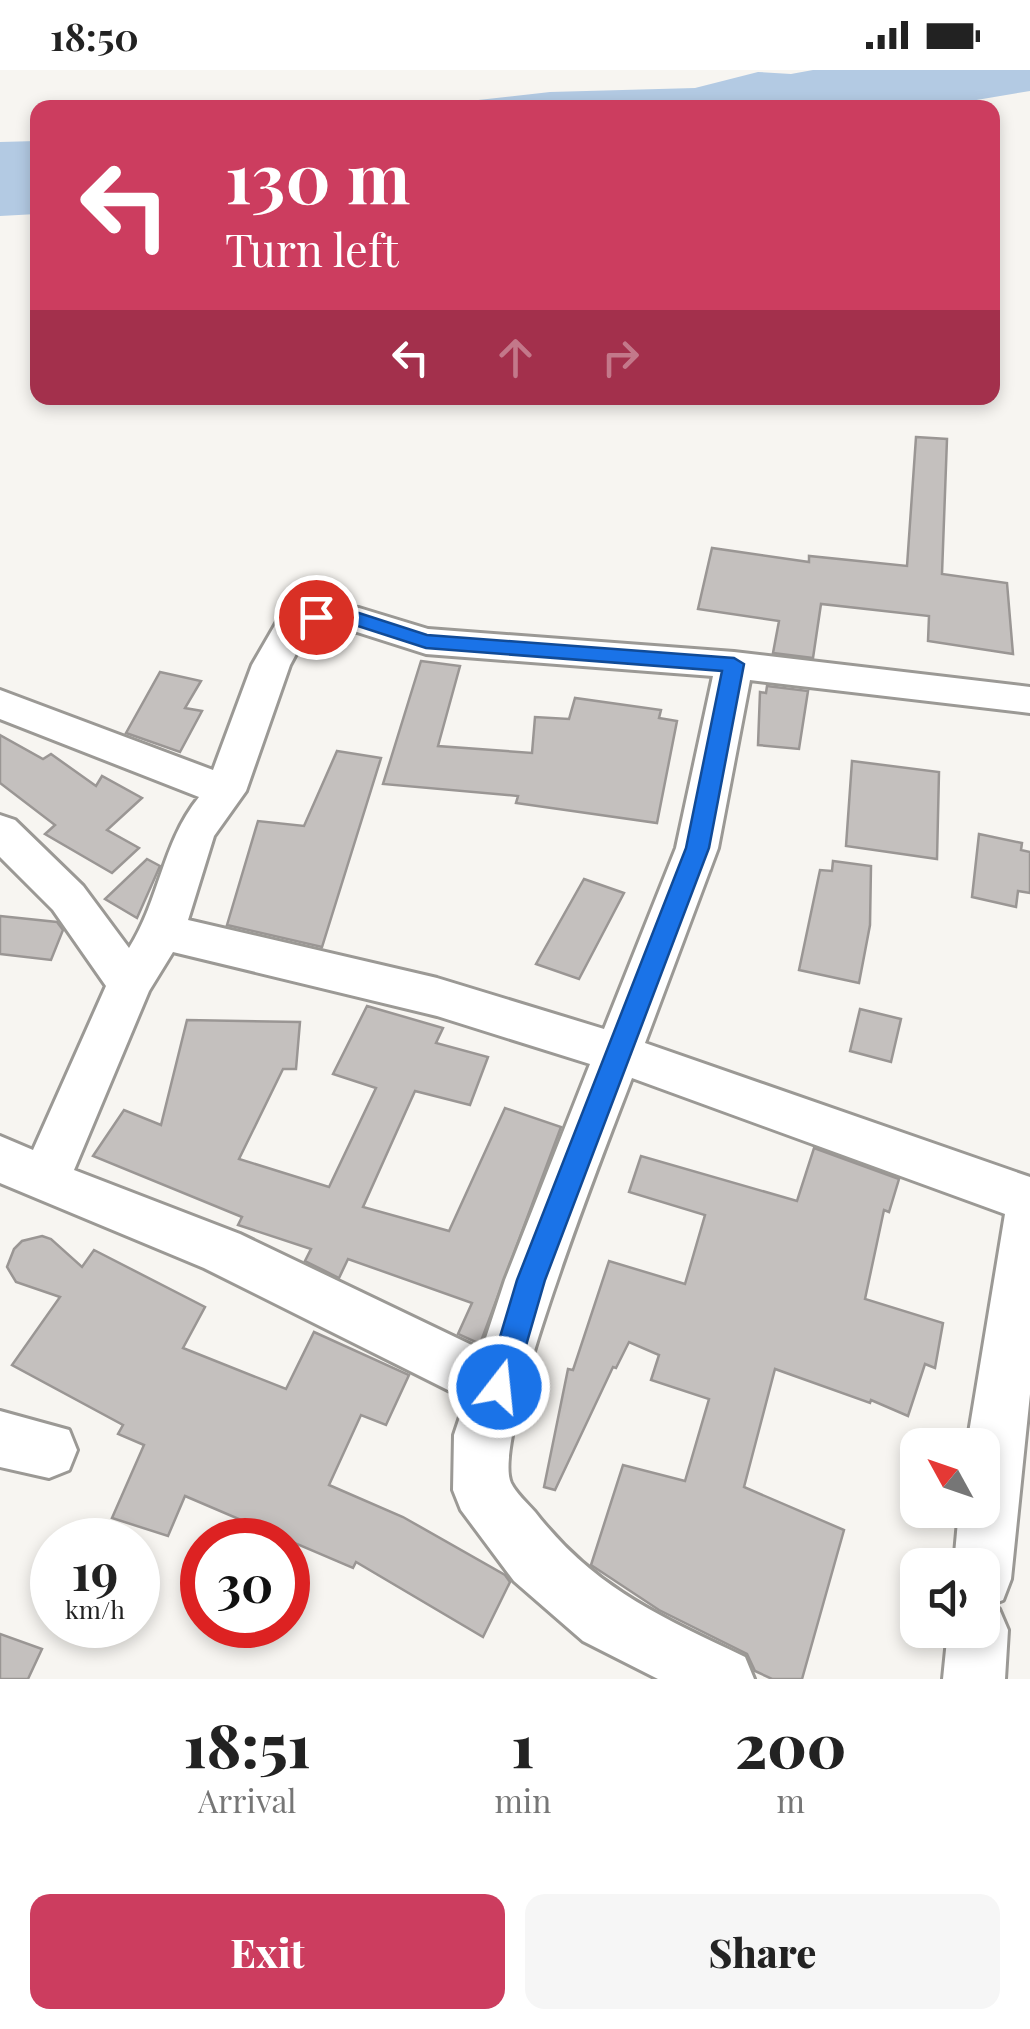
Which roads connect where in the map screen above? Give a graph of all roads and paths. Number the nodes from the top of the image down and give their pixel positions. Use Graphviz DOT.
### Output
graph roads {
  1 [pos="734,664"];
  2 [pos="1030,700"];
  3 [pos="0,704"];
  4 [pos="226,791"];
  5 [pos="0,832"];
  6 [pos="162,932"];
  7 [pos="130,984"];
  8 [pos="618,1053"];
  9 [pos="22,1170"];
  10 [pos="1030,1200"];
  11 [pos="1030,1214"];
  12 [pos="499,1387"];
  13 [pos="985,1548"];
  14 [pos="977,1648"];
  15 [pos="723,1679"];
  16 [pos="974,1679"];
  1 -- 2 [label="street"];
  1 -- 4 [label="street"];
  1 -- 8 [label="street"];
  3 -- 4 [label="street"];
  4 -- 6 [label="street"];
  5 -- 7 [label="street"];
  6 -- 7 [label="street"];
  6 -- 8 [label="street"];
  7 -- 9 [label="street"];
  8 -- 10 [label="street"];
  8 -- 12 [label="street"];
  9 -- 12 [label="street"];
  11 -- 13 [label="street"];
  12 -- 15 [label="street"];
  14 -- 16 [label="street"];
}
